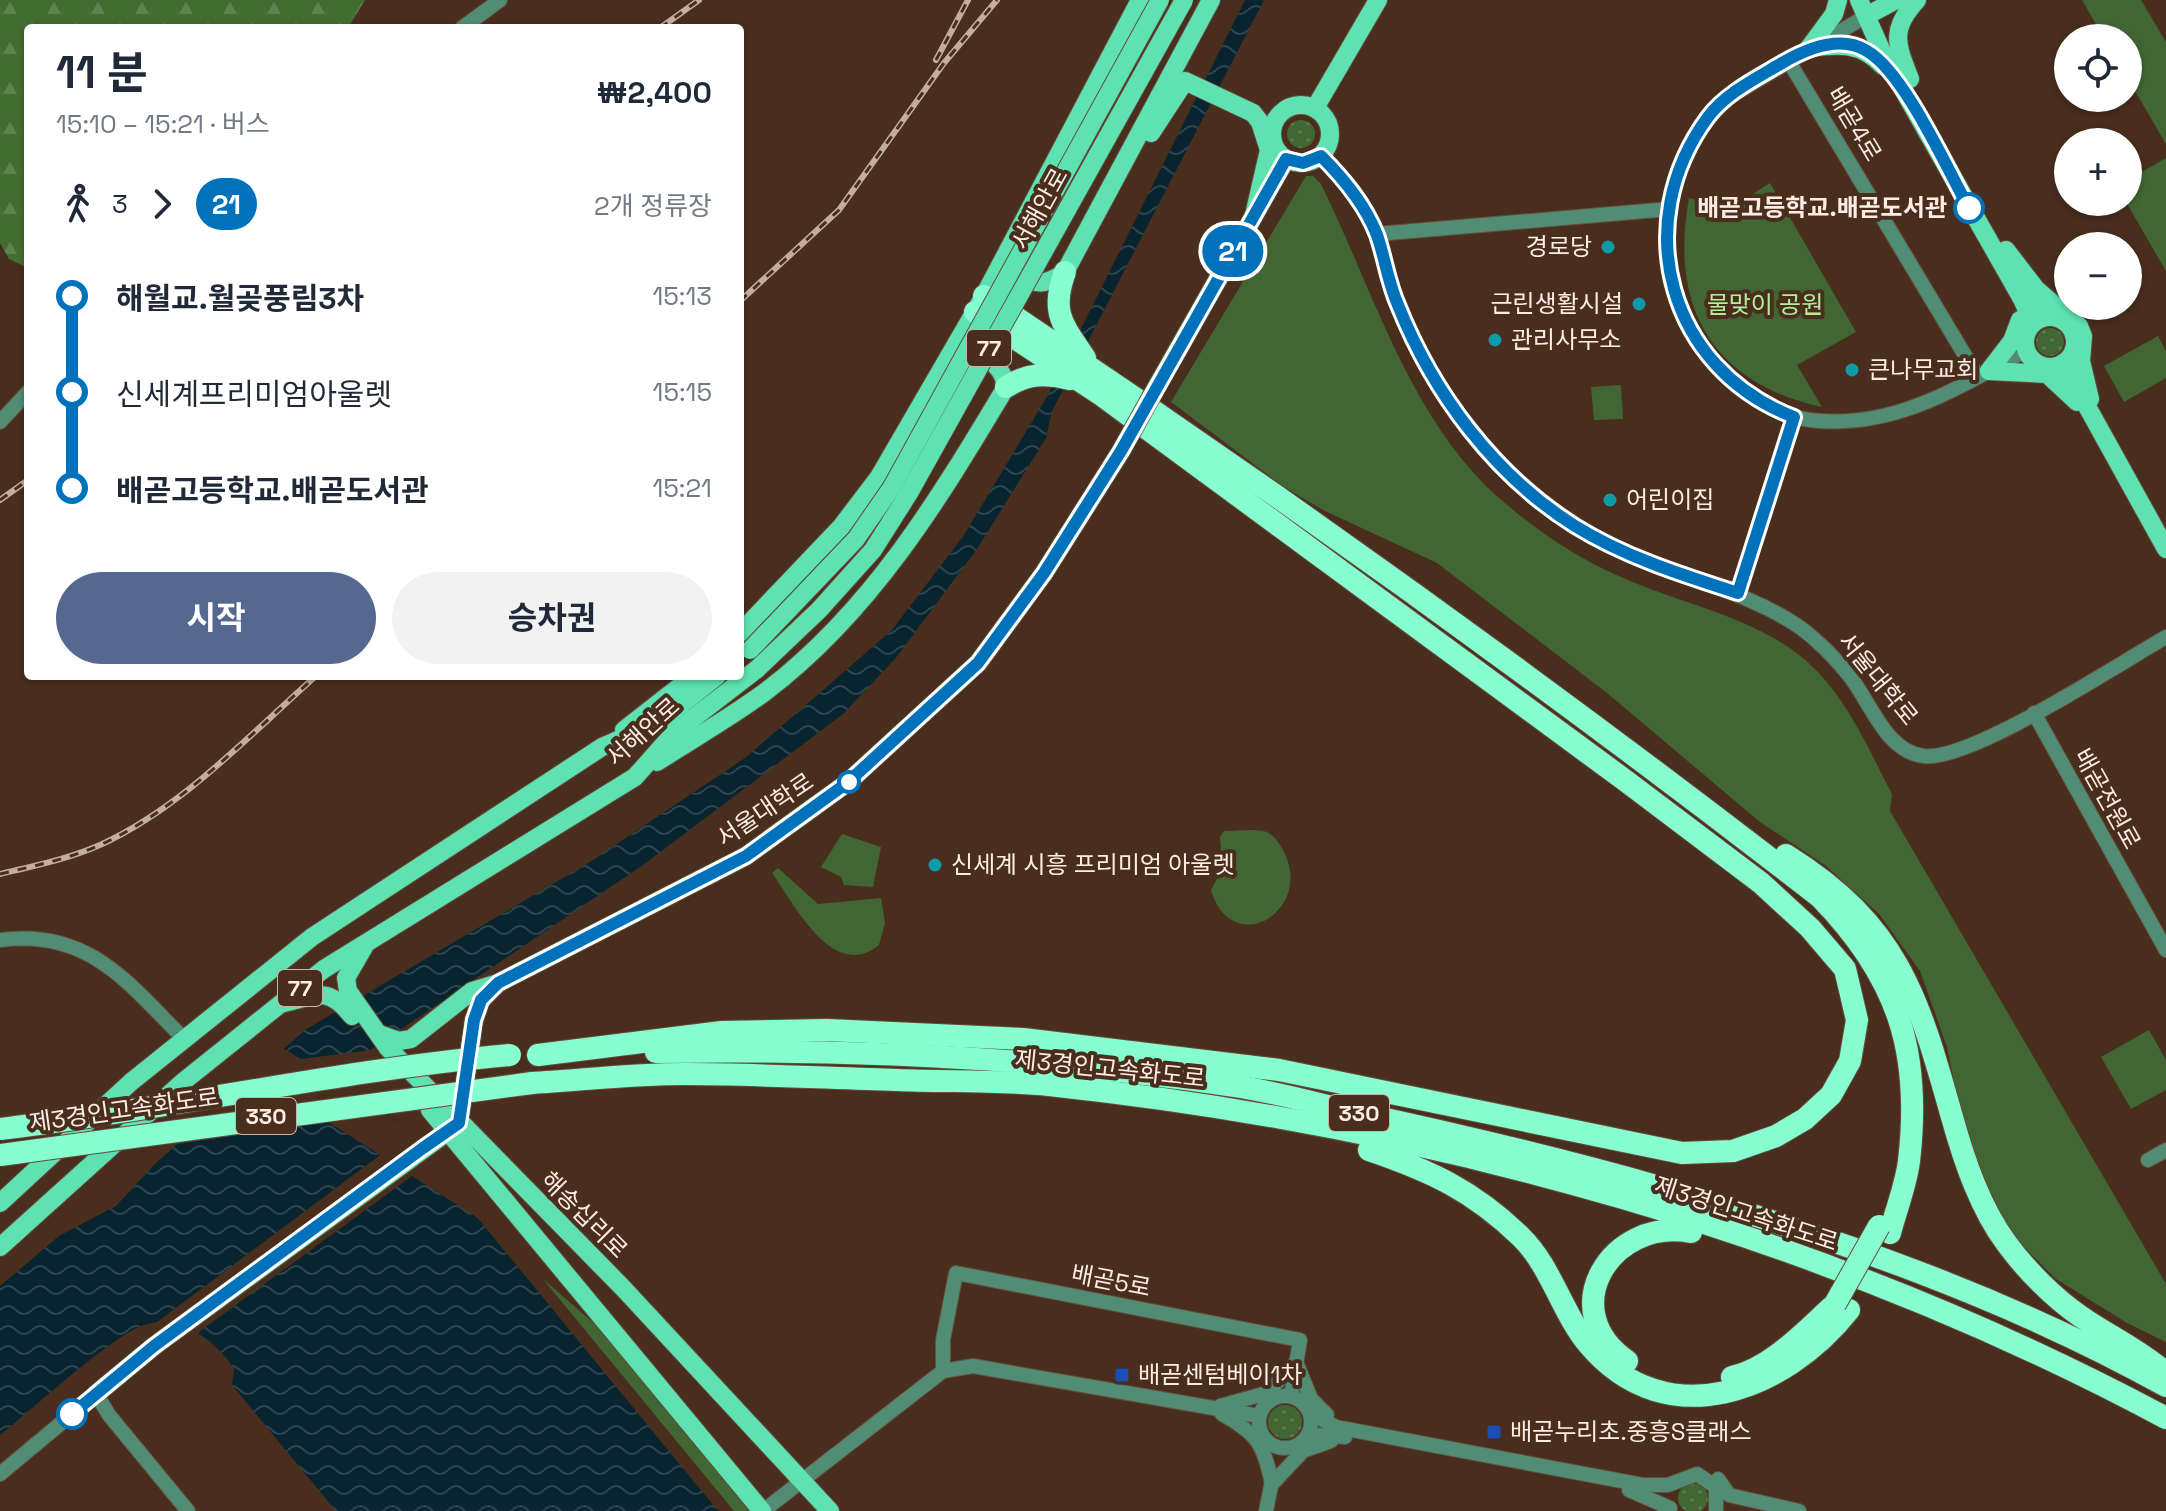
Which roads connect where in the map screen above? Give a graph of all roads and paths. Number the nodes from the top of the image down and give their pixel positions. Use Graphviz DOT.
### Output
graph roads {
  1 [pos="500,0"];
  2 [pos="1140,0"];
  3 [pos="1160,0"];
  4 [pos="1184,0"];
  5 [pos="1211,0"];
  6 [pos="1378,0"];
  7 [pos="1838,0"];
  8 [pos="1896,0"];
  9 [pos="1917,0"];
  10 [pos="1863,8"];
  11 [pos="467,24"];
  12 [pos="1809,48"];
  13 [pos="1788,60"];
  14 [pos="1905,82"];
  15 [pos="1315,108"];
  16 [pos="1255,110"];
  17 [pos="1272,135"];
  18 [pos="1321,156"];
  19 [pos="1286,159"];
  20 [pos="1114,183"];
  21 [pos="1669,209"];
  22 [pos="1254,215"];
  23 [pos="1377,234"];
  24 [pos="1011,245"];
  25 [pos="2001,252"];
  26 [pos="1065,272"];
  27 [pos="980,304"];
  28 [pos="2052,316"];
  29 [pos="2029,326"];
  30 [pos="2026,350"];
  31 [pos="1052,351"];
  32 [pos="950,357"];
  33 [pos="2063,363"];
  34 [pos="1984,374"];
  35 [pos="1096,380"];
  36 [pos="1006,387"];
  37 [pos="24,396"];
  38 [pos="1794,417"];
  39 [pos="2095,421"];
  40 [pos="0,422"];
  41 [pos="2166,549"];
  42 [pos="1738,593"];
  43 [pos="744,629"];
  44 [pos="2166,637"];
  45 [pos="745,654"];
  46 [pos="744,679"];
  47 [pos="688,680"];
  48 [pos="712,680"];
  49 [pos="743,680"];
  50 [pos="1503,690"];
  51 [pos="2034,713"];
  52 [pos="602,747"];
  53 [pos="635,777"];
  54 [pos="1666,779"];
  55 [pos="0,940"];
  56 [pos="368,941"];
  57 [pos="2166,950"];
  58 [pos="498,983"];
  59 [pos="277,1005"];
  60 [pos="379,1034"];
  61 [pos="185,1040"];
  62 [pos="538,1055"];
  63 [pos="1238,1110"];
  64 [pos="455,1128"];
  65 [pos="0,1129"];
  66 [pos="2166,1150"];
  67 [pos="0,1155"];
  68 [pos="2148,1160"];
  69 [pos="0,1203"];
  70 [pos="1884,1230"];
  71 [pos="0,1247"];
  72 [pos="1794,1254"];
  73 [pos="1842,1307"];
  74 [pos="1296,1362"];
  75 [pos="943,1371"];
  76 [pos="2166,1373"];
  77 [pos="2166,1386"];
  78 [pos="96,1394"];
  79 [pos="1291,1396"];
  80 [pos="1212,1408"];
  81 [pos="1310,1413"];
  82 [pos="1259,1416"];
  83 [pos="2166,1418"];
  84 [pos="1359,1435"];
  85 [pos="1306,1438"];
  86 [pos="1279,1447"];
  87 [pos="0,1474"];
  88 [pos="803,1478"];
  89 [pos="1675,1482"];
  90 [pos="1614,1483"];
  91 [pos="1272,1484"];
  92 [pos="1717,1492"];
  93 [pos="1668,1510"];
  94 [pos="188,1511"];
  95 [pos="763,1511"];
  96 [pos="830,1511"];
  97 [pos="1266,1511"];
  98 [pos="1716,1511"];
  99 [pos="1779,1511"];
  100 [pos="1799,1511"];
  1 -- 11 [label="street"];
  2 -- 24 [label="main road"];
  3 -- 45 [label="main road, 서해안로 / 77, bridge"];
  4 -- 46 [label="main road, 서해안로 / 77, bridge"];
  5 -- 20 [label="main road"];
  6 -- 15 [label="main road"];
  7 -- 12 [label="main road"];
  8 -- 10 [label="main road"];
  9 -- 14 [label="main road"];
  10 -- 12 [label="street"];
  10 -- 14 [label="main road"];
  12 -- 13 [label="street"];
  12 -- 14 [label="main road"];
  13 -- 21 [label="street"];
  13 -- 34 [label="street, 배곧4로"];
  14 -- 25 [label="main road"];
  15 -- 17 [label="main road"];
  15 -- 18 [label="main road"];
  16 -- 17 [label="main road"];
  16 -- 20 [label="main road"];
  16 -- 22 [label="main road"];
  17 -- 19 [label="main road"];
  18 -- 19 [label="main road"];
  18 -- 23 [label="street, 서울대학로"];
  19 -- 22 [label="main road, 서울대학로"];
  20 -- 26 [label="main road"];
  21 -- 23 [label="street"];
  21 -- 38 [label="street"];
  22 -- 58 [label="main road, 서울대학로, bridge"];
  23 -- 42 [label="street, 서울대학로"];
  24 -- 26 [label="main road"];
  24 -- 27 [label="main road"];
  25 -- 28 [label="main road"];
  25 -- 29 [label="main road"];
  25 -- 34 [label="main road"];
  25 -- 39 [label="main road"];
  26 -- 31 [label="highway"];
  27 -- 31 [label="highway"];
  27 -- 32 [label="main road"];
  28 -- 29 [label="main road"];
  28 -- 33 [label="main road"];
  29 -- 30 [label="main road"];
  30 -- 33 [label="main road"];
  30 -- 34 [label="street"];
  31 -- 35 [label="highway"];
  31 -- 35 [label="highway"];
  31 -- 36 [label="highway"];
  32 -- 36 [label="main road"];
  32 -- 43 [label="main road"];
  33 -- 39 [label="main road"];
  34 -- 38 [label="street"];
  34 -- 39 [label="main road"];
  35 -- 50 [label="highway"];
  35 -- 54 [label="highway"];
  36 -- 53 [label="main road"];
  37 -- 40 [label="street"];
  38 -- 42 [label="street"];
  39 -- 41 [label="main road"];
  42 -- 51 [label="street, 서울대학로"];
  44 -- 51 [label="street, 서울대학로"];
  47 -- 52 [label="main road"];
  48 -- 52 [label="main road, 서해안로 / 77"];
  49 -- 53 [label="main road, 서해안로 / 77, bridge"];
  50 -- 62 [label="highway"];
  50 -- 70 [label="highway"];
  51 -- 57 [label="street, 배곧전원로"];
  52 -- 61 [label="main road, 서해안로 / 77"];
  53 -- 56 [label="main road, 서해안로 / 77"];
  54 -- 70 [label="highway"];
  54 -- 76 [label="highway"];
  55 -- 61 [label="street"];
  56 -- 59 [label="main road, 서해안로 / 77"];
  56 -- 60 [label="main road, 해송십리로"];
  58 -- 60 [label="main road"];
  58 -- 64 [label="main road, 서울대학로"];
  59 -- 64 [label="main road, 해송십리로"];
  59 -- 71 [label="main road, 서해안로 / 77"];
  60 -- 64 [label="main road, 해송십리로"];
  61 -- 69 [label="main road, 서해안로 / 77"];
  62 -- 65 [label="highway, 제3경인고속화도로 / 330, bridge"];
  62 -- 77 [label="highway, 제3경인고속화도로 / 330"];
  63 -- 67 [label="highway, 제3경인고속화도로 / 330, bridge"];
  63 -- 72 [label="highway, 제3경인고속화도로 / 330"];
  63 -- 73 [label="highway"];
  64 -- 78 [label="main road"];
  64 -- 88 [label="main road, 해송십리로"];
  64 -- 95 [label="main road, 해송십리로"];
  66 -- 68 [label="street"];
  70 -- 73 [label="highway, bridge"];
  72 -- 73 [label="highway"];
  72 -- 83 [label="highway, 제3경인고속화도로 / 330"];
  74 -- 75 [label="street, 배곧5로"];
  74 -- 79 [label="street"];
  74 -- 80 [label="street"];
  74 -- 84 [label="street"];
  75 -- 80 [label="street"];
  75 -- 88 [label="street"];
  78 -- 87 [label="street"];
  78 -- 94 [label="street"];
  79 -- 81 [label="street"];
  79 -- 82 [label="street"];
  80 -- 82 [label="street"];
  80 -- 91 [label="street"];
  81 -- 84 [label="street"];
  81 -- 85 [label="street"];
  82 -- 86 [label="street"];
  84 -- 85 [label="street"];
  84 -- 90 [label="street"];
  84 -- 91 [label="street"];
  85 -- 86 [label="street"];
  86 -- 91 [label="street"];
  88 -- 95 [label="street"];
  88 -- 96 [label="main road, 해송십리로"];
  89 -- 90 [label="street"];
  89 -- 92 [label="street"];
  89 -- 93 [label="street"];
  90 -- 93 [label="street"];
  90 -- 100 [label="street"];
  91 -- 97 [label="street"];
  92 -- 98 [label="street"];
  92 -- 99 [label="street"];
}
